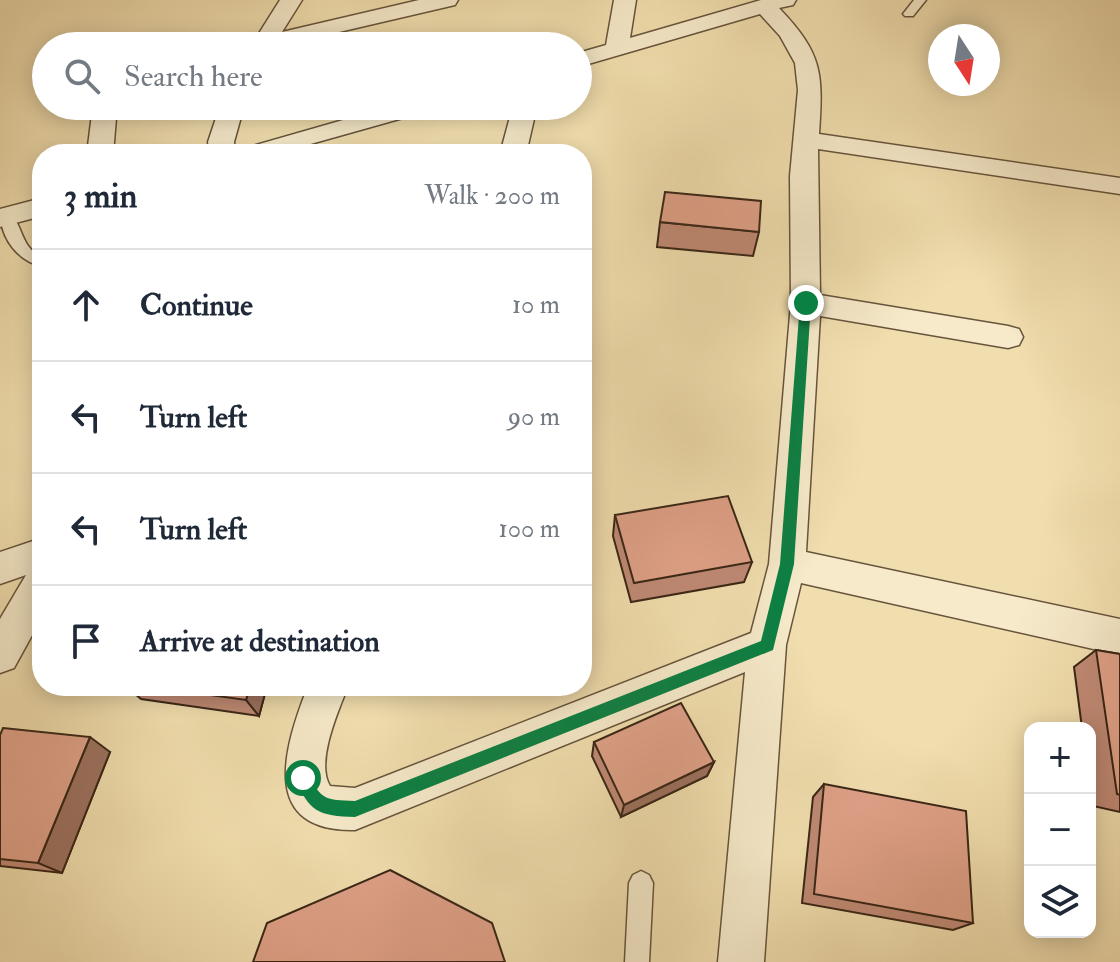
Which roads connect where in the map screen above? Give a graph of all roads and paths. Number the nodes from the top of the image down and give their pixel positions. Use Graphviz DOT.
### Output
graph roads {
  1 [pos="291,0"];
  2 [pos="447,0"];
  3 [pos="625,0"];
  4 [pos="920,0"];
  5 [pos="776,3"];
  6 [pos="909,14"];
  7 [pos="270,32"];
  8 [pos="312,32"];
  9 [pos="617,48"];
  10 [pos="592,56"];
  11 [pos="104,120"];
  12 [pos="228,120"];
  13 [pos="369,120"];
  14 [pos="522,120"];
  15 [pos="806,140"];
  16 [pos="101,144"];
  17 [pos="221,144"];
  18 [pos="282,144"];
  19 [pos="516,144"];
  20 [pos="1120,186"];
  21 [pos="32,210"];
  22 [pos="3,218"];
  23 [pos="32,259"];
  24 [pos="806,303"];
  25 [pos="1008,337"];
  26 [pos="32,557"];
  27 [pos="787,564"];
  28 [pos="0,568"];
  29 [pos="32,599"];
  30 [pos="1120,637"];
  31 [pos="767,645"];
  32 [pos="0,655"];
  33 [pos="324,696"];
  34 [pos="641,883"];
  35 [pos="637,962"];
  36 [pos="741,962"];
  1 -- 7 [label="street"];
  2 -- 8 [label="street"];
  3 -- 9 [label="street"];
  4 -- 6 [label="lane"];
  5 -- 9 [label="street"];
  5 -- 15 [label="street"];
  9 -- 10 [label="street"];
  11 -- 16 [label="street"];
  12 -- 17 [label="street"];
  13 -- 18 [label="street"];
  14 -- 19 [label="street"];
  15 -- 20 [label="street"];
  15 -- 24 [label="street"];
  21 -- 22 [label="street"];
  22 -- 23 [label="lane"];
  24 -- 25 [label="street"];
  24 -- 27 [label="street"];
  26 -- 28 [label="street"];
  27 -- 30 [label="street"];
  27 -- 31 [label="street"];
  29 -- 32 [label="street"];
  31 -- 33 [label="street"];
  31 -- 36 [label="street"];
  34 -- 35 [label="lane"];
}
